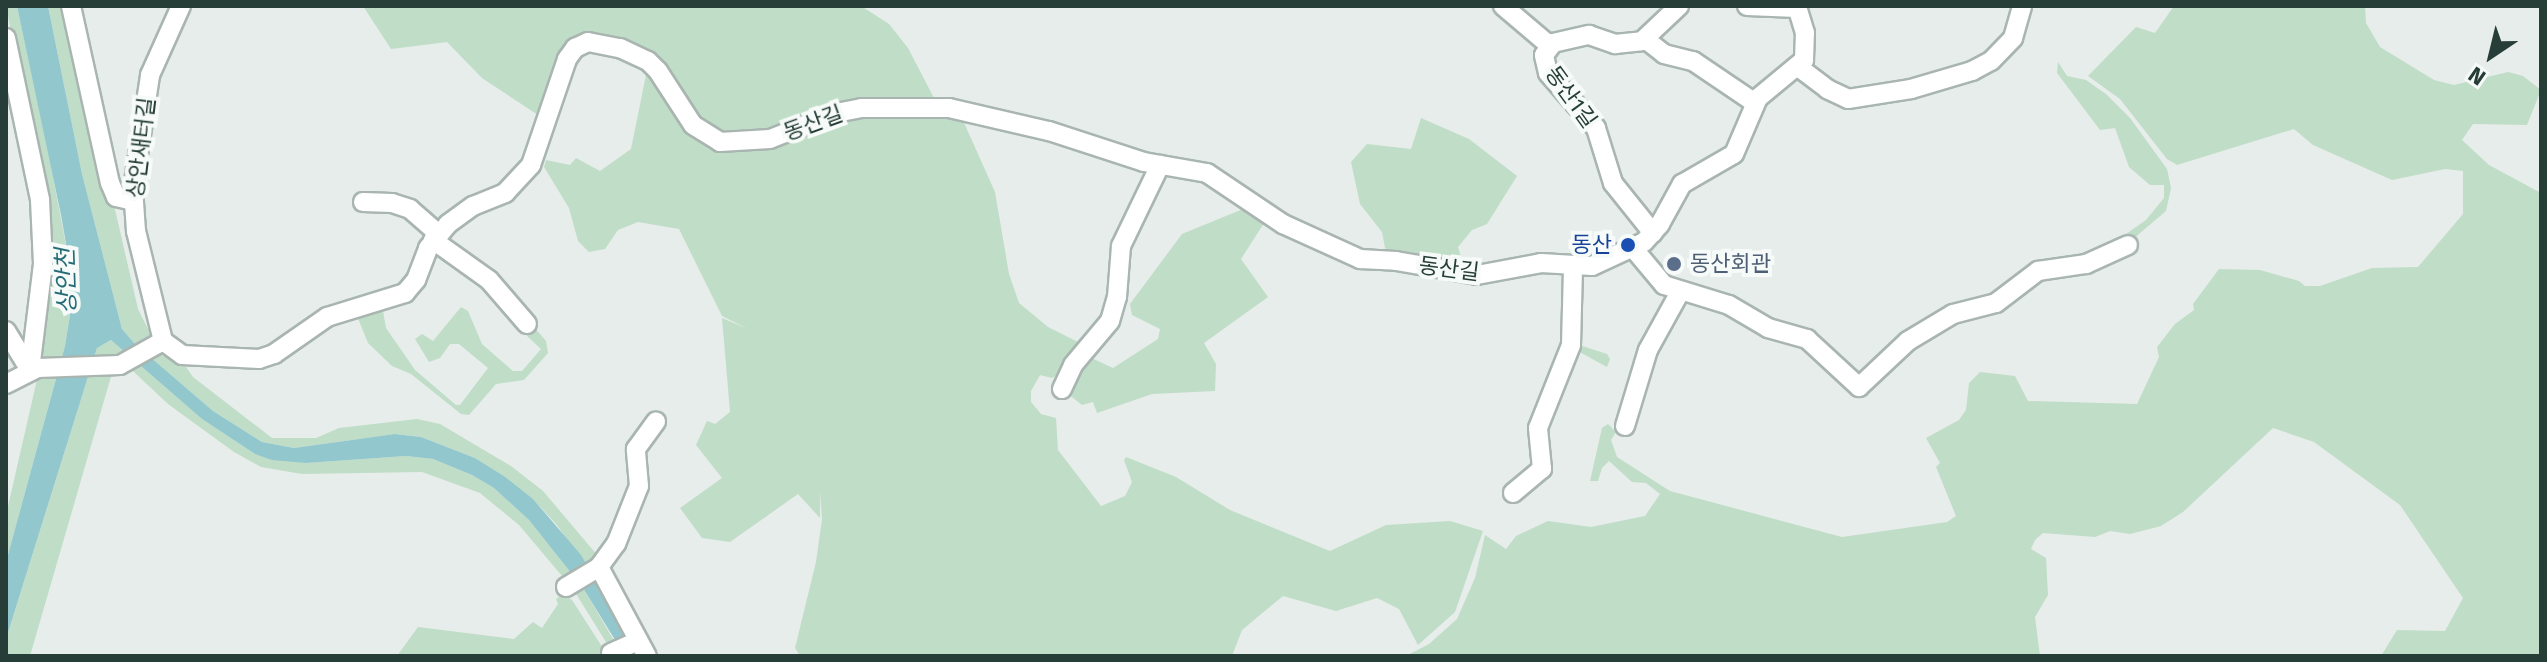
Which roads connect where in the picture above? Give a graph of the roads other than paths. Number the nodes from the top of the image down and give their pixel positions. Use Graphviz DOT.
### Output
graph roads {
  1 [pos="71,6"];
  2 [pos="181,6"];
  3 [pos="1503,6"];
  4 [pos="1679,6"];
  5 [pos="1747,6"];
  6 [pos="2022,6"];
  7 [pos="1797,7"];
  8 [pos="6,38"];
  9 [pos="1645,39"];
  10 [pos="1549,45"];
  11 [pos="1797,66"];
  12 [pos="1755,103"];
  13 [pos="1160,165"];
  14 [pos="133,201"];
  15 [pos="363,202"];
  16 [pos="1653,233"];
  17 [pos="436,237"];
  18 [pos="2128,245"];
  19 [pos="1633,248"];
  20 [pos="1573,267"];
  21 [pos="1680,292"];
  22 [pos="527,324"];
  23 [pos="6,331"];
  24 [pos="159,343"];
  25 [pos="34,369"];
  26 [pos="6,384"];
  27 [pos="1062,389"];
  28 [pos="656,421"];
  29 [pos="1625,426"];
  30 [pos="1513,493"];
  31 [pos="597,568"];
  32 [pos="568,586"];
  33 [pos="629,649"];
  1 -- 14 [label="street"];
  2 -- 14 [label="street, 상안새터길"];
  3 -- 10 [label="street"];
  4 -- 9 [label="street"];
  5 -- 7 [label="street"];
  6 -- 11 [label="street"];
  7 -- 11 [label="street"];
  8 -- 25 [label="street"];
  9 -- 10 [label="street, 동산1길"];
  9 -- 12 [label="street"];
  10 -- 16 [label="street, 동산1길"];
  11 -- 12 [label="street, 동산길"];
  12 -- 16 [label="street, 동산길"];
  13 -- 17 [label="street, 동산길"];
  13 -- 20 [label="street, 동산길"];
  13 -- 27 [label="street"];
  14 -- 24 [label="street, 상안새터길"];
  15 -- 17 [label="street"];
  16 -- 19 [label="street, 동산길"];
  17 -- 22 [label="street"];
  17 -- 24 [label="street, 동산길"];
  18 -- 21 [label="street"];
  19 -- 20 [label="street, 동산길"];
  19 -- 21 [label="street"];
  20 -- 30 [label="street"];
  21 -- 29 [label="street"];
  23 -- 25 [label="street"];
  24 -- 25 [label="street"];
  25 -- 26 [label="street"];
  28 -- 31 [label="street"];
  31 -- 32 [label="street"];
  31 -- 33 [label="street"];
}
